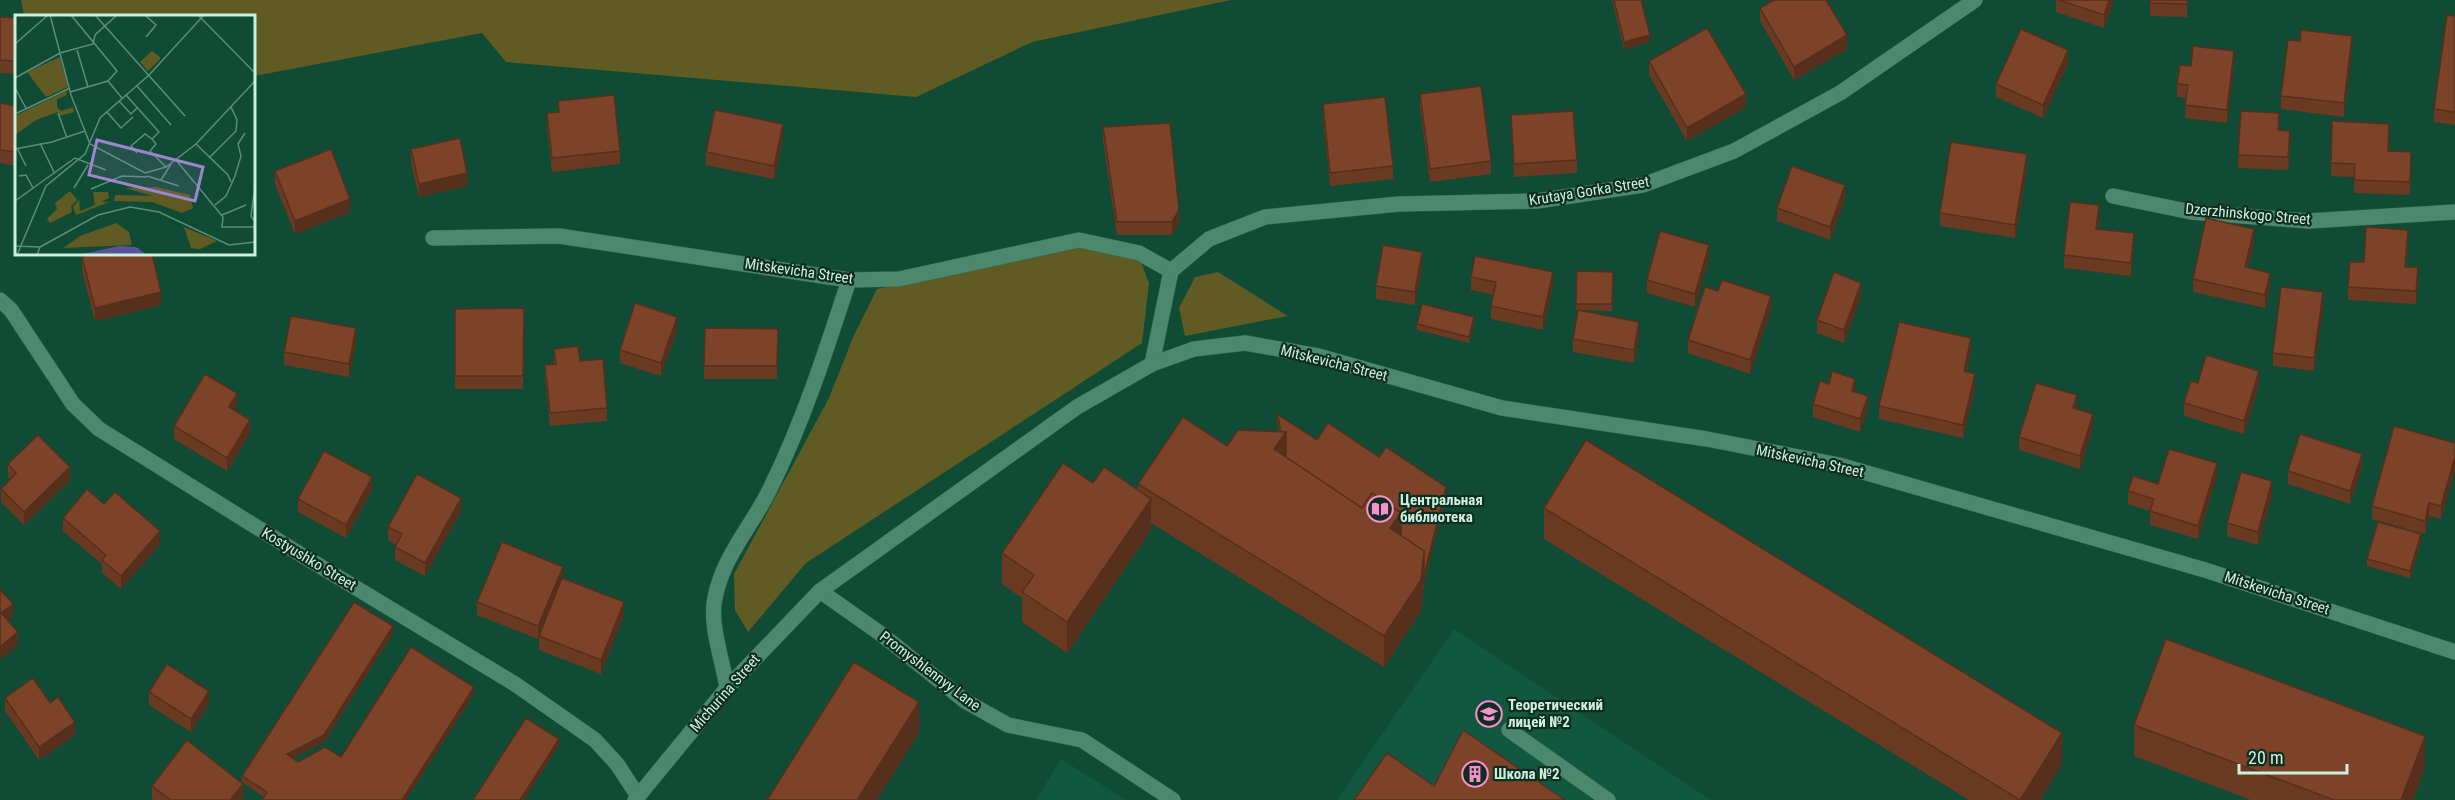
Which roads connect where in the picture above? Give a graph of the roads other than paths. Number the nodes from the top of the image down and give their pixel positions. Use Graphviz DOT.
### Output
graph roads {
  1 [pos="1974,0"];
  2 [pos="2113,196"];
  3 [pos="2455,212"];
  4 [pos="433,238"];
  5 [pos="1171,271"];
  6 [pos="849,280"];
  7 [pos="0,300"];
  8 [pos="1152,364"];
  9 [pos="820,591"];
  10 [pos="2455,652"];
  11 [pos="727,688"];
  12 [pos="1509,730"];
  13 [pos="637,798"];
  14 [pos="1173,800"];
  15 [pos="1608,800"];
  1 -- 5 [label="street, Krutaya Gorka Street"];
  2 -- 3 [label="street, Dzerzhinskogo Street"];
  4 -- 6 [label="street, Mitskevicha Street"];
  5 -- 6 [label="street, Mitskevicha Street"];
  5 -- 8 [label="street"];
  6 -- 11 [label="street"];
  7 -- 13 [label="street, Kostyushko Street"];
  8 -- 9 [label="street, Mitskevicha Street"];
  8 -- 10 [label="street, Mitskevicha Street"];
  9 -- 11 [label="street, Michurina Street"];
  9 -- 14 [label="street, Promyshlennyy Lane"];
  11 -- 13 [label="street, Michurina Street"];
  12 -- 15 [label="street"];
}
